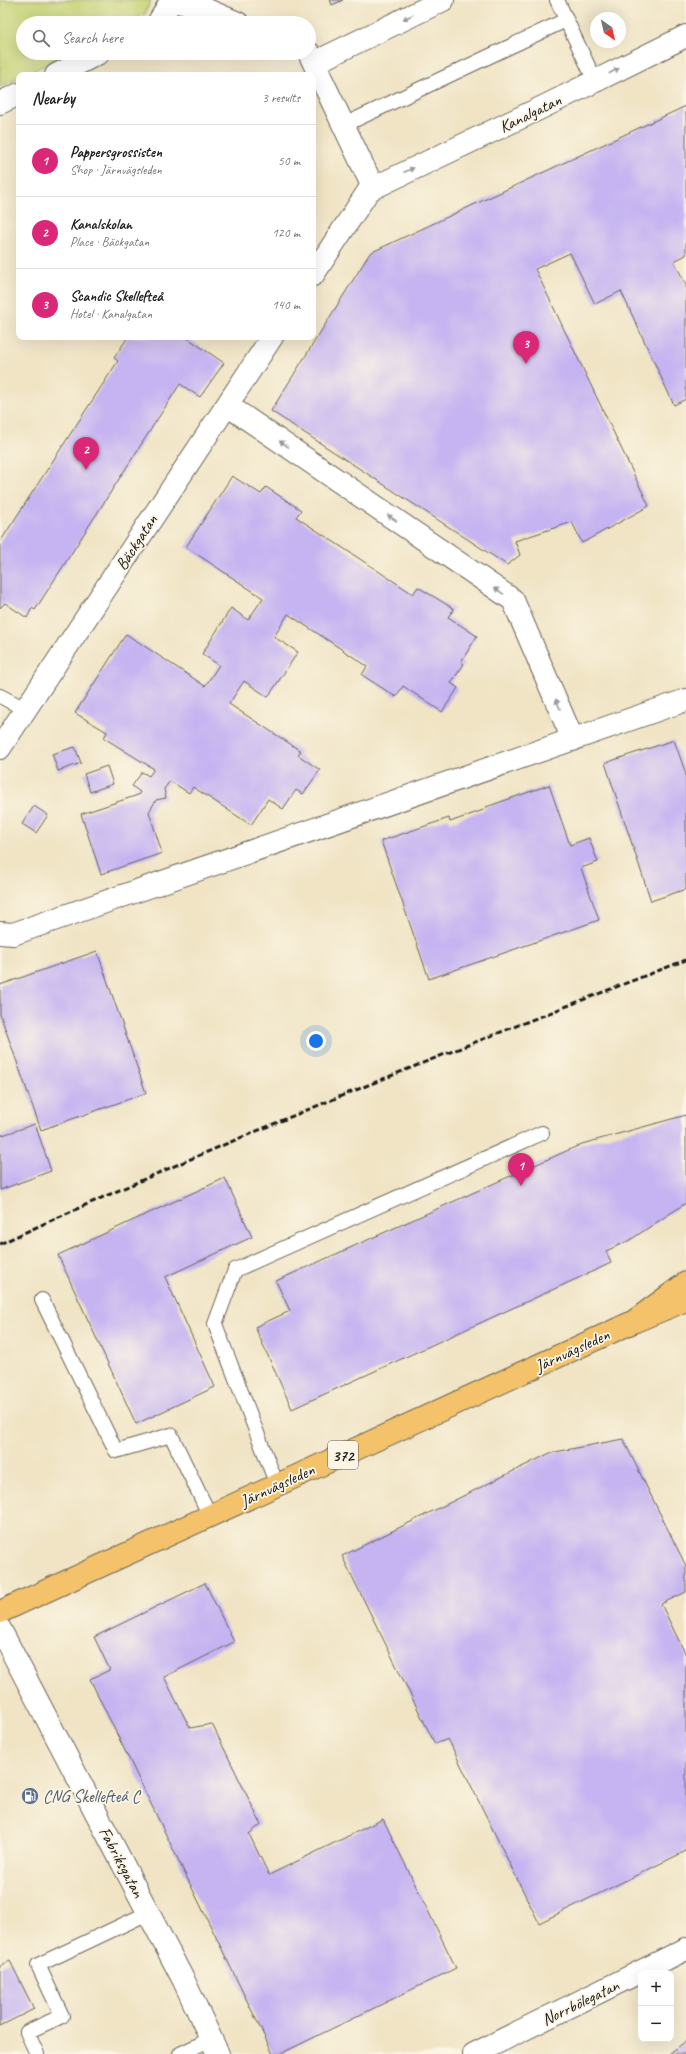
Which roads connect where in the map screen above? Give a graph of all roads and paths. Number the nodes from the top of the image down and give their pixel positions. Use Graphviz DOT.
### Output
graph roads {
  1 [pos="443,0"];
  2 [pos="557,0"];
  3 [pos="171,1"];
  4 [pos="162,16"];
  5 [pos="222,16"];
  6 [pos="566,20"];
  7 [pos="686,36"];
  8 [pos="316,56"];
  9 [pos="85,60"];
  10 [pos="313,60"];
  11 [pos="62,72"];
  12 [pos="595,81"];
  13 [pos="16,95"];
  14 [pos="0,103"];
  15 [pos="344,125"];
  16 [pos="373,187"];
  17 [pos="316,270"];
  18 [pos="270,340"];
  19 [pos="227,405"];
  20 [pos="0,696"];
  21 [pos="686,700"];
  22 [pos="25,709"];
  23 [pos="574,740"];
  24 [pos="0,748"];
  25 [pos="0,933"];
  26 [pos="542,1133"];
  27 [pos="686,1283"];
  28 [pos="42,1300"];
  29 [pos="686,1300"];
  30 [pos="633,1322"];
  31 [pos="277,1485"];
  32 [pos="210,1516"];
  33 [pos="0,1612"];
  34 [pos="0,1629"];
  35 [pos="148,1913"];
  36 [pos="686,1950"];
  37 [pos="215,2046"];
  38 [pos="37,2054"];
  39 [pos="180,2054"];
  40 [pos="474,2054"];
  1 -- 8 [label="street, one-way"];
  2 -- 6 [label="lane"];
  3 -- 4 [label="street"];
  3 -- 5 [label="street"];
  6 -- 12 [label="lane"];
  6 -- 15 [label="lane"];
  12 -- 7 [label="street, Kanalgatan, one-way"];
  9 -- 11 [label="street"];
  10 -- 15 [label="street"];
  16 -- 12 [label="street, Kanalgatan, one-way"];
  13 -- 14 [label="street"];
  15 -- 16 [label="street"];
  16 -- 17 [label="street"];
  18 -- 19 [label="street, Bäckgatan"];
  19 -- 22 [label="street, Bäckgatan"];
  23 -- 19 [label="street, one-way"];
  20 -- 22 [label="lane"];
  21 -- 23 [label="street"];
  22 -- 24 [label="street, Bäckgatan"];
  23 -- 25 [label="street"];
  26 -- 31 [label="lane"];
  27 -- 30 [label="main road"];
  28 -- 32 [label="lane"];
  29 -- 30 [label="main road, Järnvägsleden / 372"];
  30 -- 31 [label="main road, Järnvägsleden / 372"];
  31 -- 32 [label="main road, Järnvägsleden / 372"];
  32 -- 33 [label="main road, Järnvägsleden / 372"];
  34 -- 35 [label="street, Fabriksgatan"];
  35 -- 37 [label="street, Fabriksgatan"];
  35 -- 38 [label="lane"];
  36 -- 40 [label="street, Norrbölegatan"];
  37 -- 39 [label="lane"];
}
